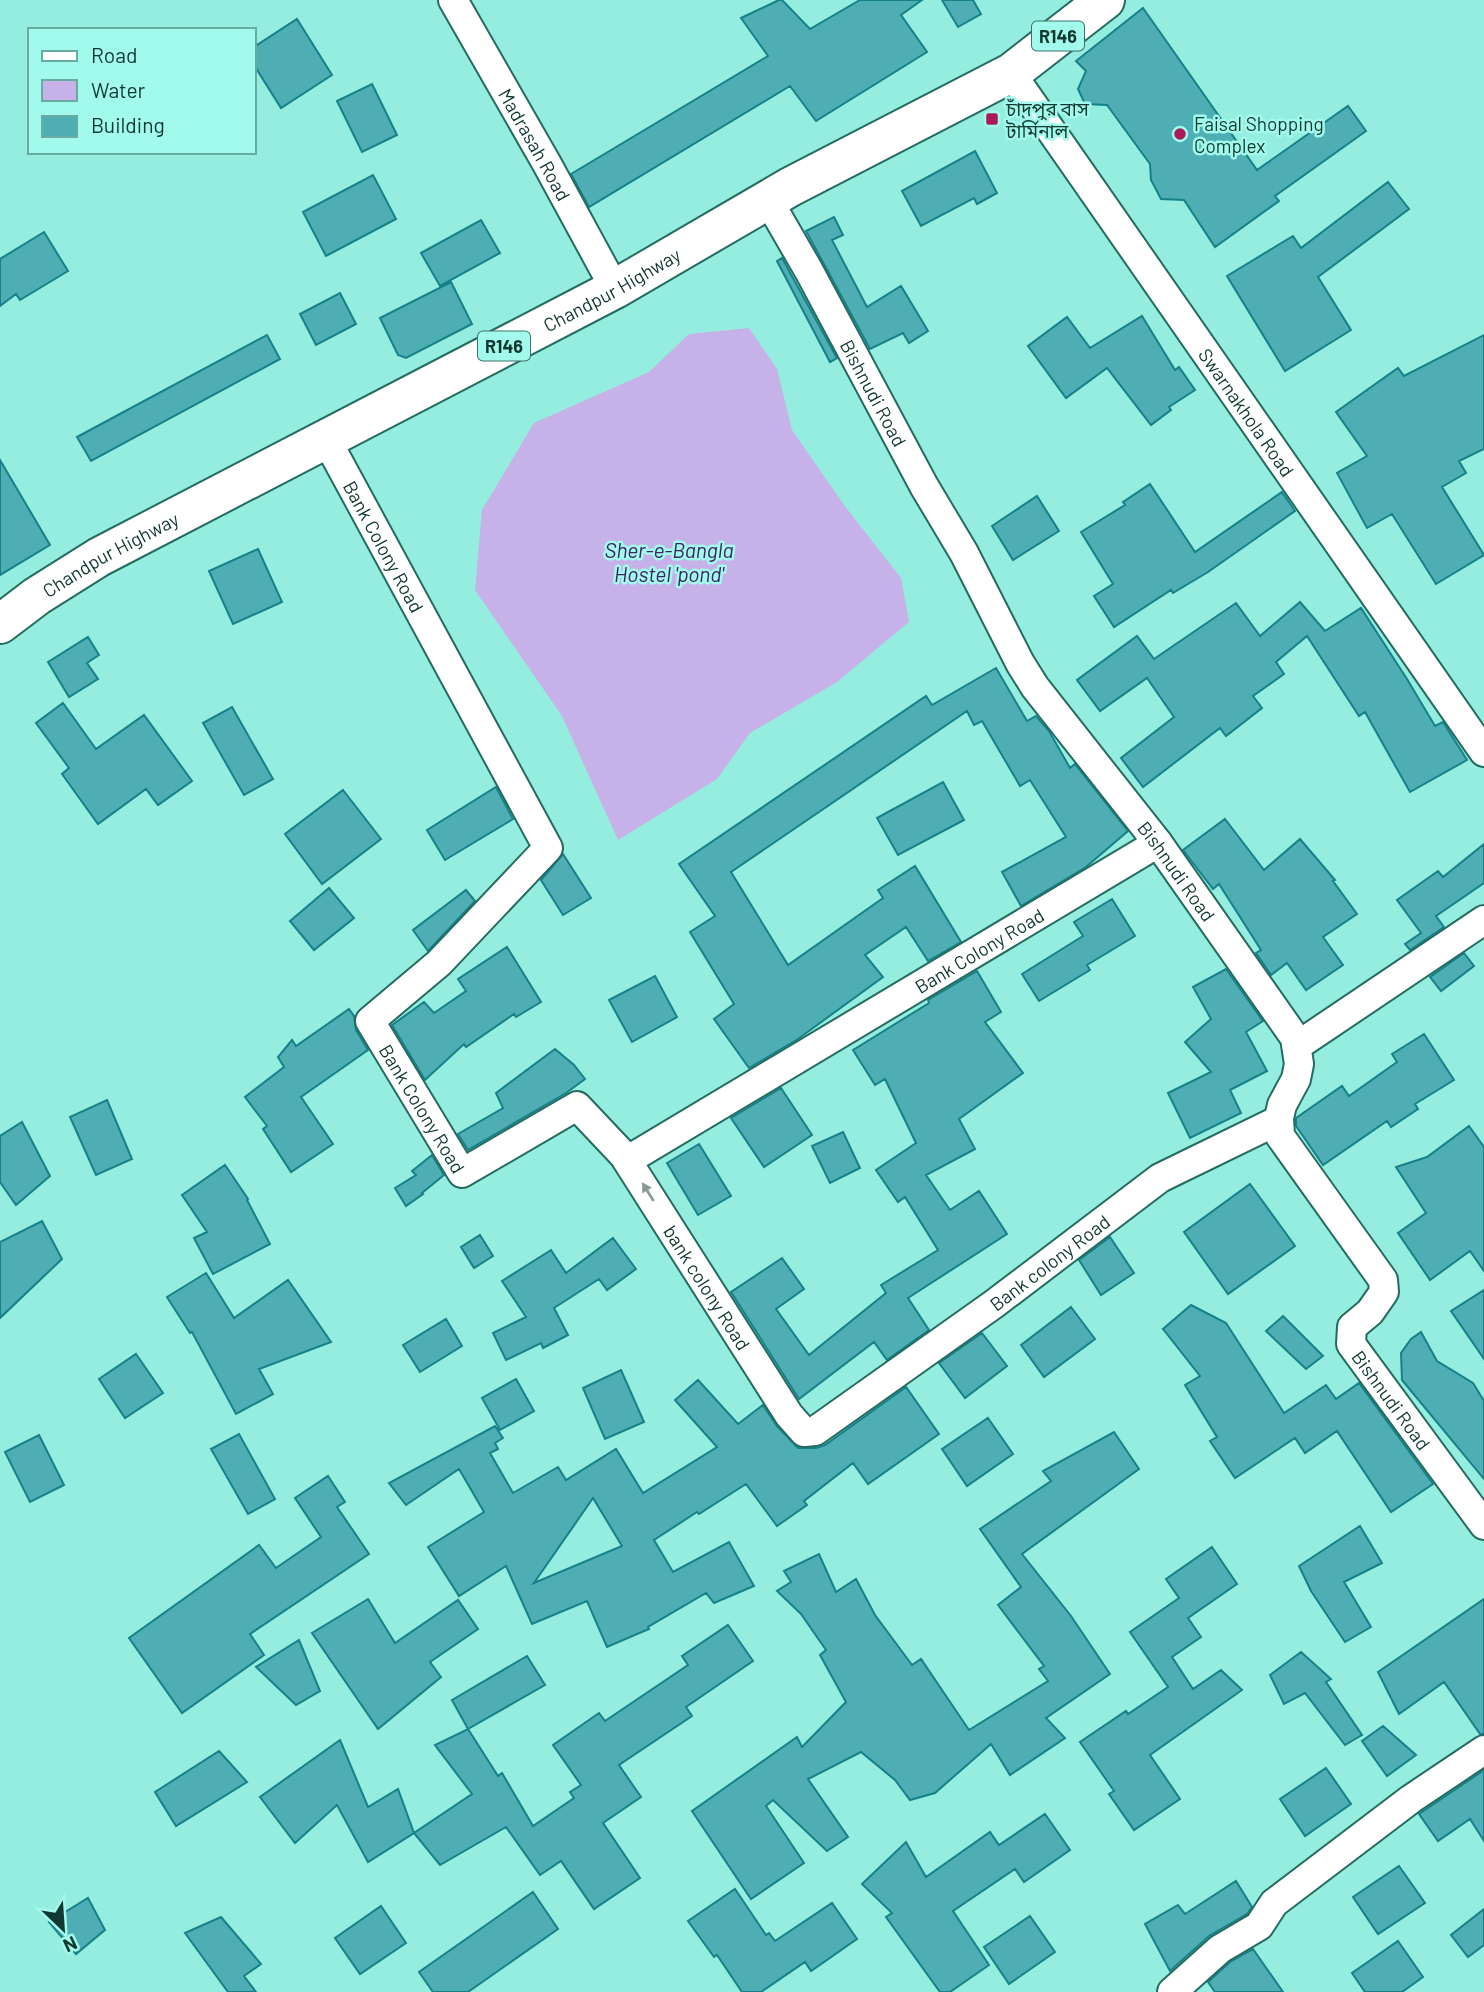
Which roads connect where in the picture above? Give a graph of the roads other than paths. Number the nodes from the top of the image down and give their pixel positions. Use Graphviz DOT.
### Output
graph roads {
  1 [pos="453,0"];
  2 [pos="1105,0"];
  3 [pos="1011,73"];
  4 [pos="768,200"];
  5 [pos="615,289"];
  6 [pos="326,439"];
  7 [pos="0,624"];
  8 [pos="1484,752"];
  9 [pos="1158,843"];
  10 [pos="1484,920"];
  11 [pos="1297,1046"];
  12 [pos="1279,1120"];
  13 [pos="1234,1142"];
  14 [pos="626,1159"];
  15 [pos="789,1415"];
  16 [pos="1484,1525"];
  17 [pos="1484,1750"];
  18 [pos="1172,1992"];
  1 -- 5 [label="street, Madrasah Road"];
  2 -- 3 [label="main road, Chandpur Highway / R146"];
  3 -- 4 [label="main road, Chandpur Highway / R146"];
  3 -- 8 [label="street, Swarnakhola Road"];
  4 -- 5 [label="main road, Chandpur Highway / R146"];
  4 -- 9 [label="street, Bishnudi Road"];
  5 -- 6 [label="main road, Chandpur Highway / R146"];
  6 -- 7 [label="main road, Chandpur Highway / R146"];
  6 -- 14 [label="street, Bank Colony Road"];
  9 -- 11 [label="street, Bishnudi Road"];
  9 -- 14 [label="street, Bank Colony Road"];
  10 -- 11 [label="street"];
  11 -- 12 [label="street"];
  12 -- 13 [label="street"];
  12 -- 15 [label="street, Bank colony Road"];
  12 -- 16 [label="street, Bishnudi Road"];
  15 -- 14 [label="street, bank colony Road, one-way"];
  17 -- 18 [label="street"];
}
